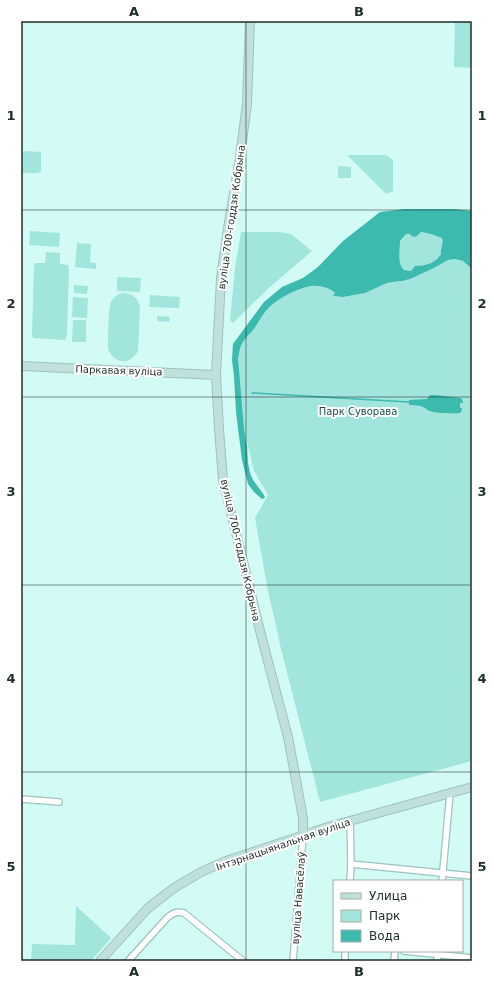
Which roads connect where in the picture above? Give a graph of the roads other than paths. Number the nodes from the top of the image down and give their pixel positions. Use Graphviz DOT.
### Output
graph roads {
  1 [pos="250,21"];
  2 [pos="21,366"];
  3 [pos="216,375"];
  4 [pos="472,787"];
  5 [pos="450,794"];
  6 [pos="21,799"];
  7 [pos="59,802"];
  8 [pos="350,821"];
  9 [pos="303,836"];
  10 [pos="351,864"];
  11 [pos="443,874"];
  12 [pos="472,876"];
  13 [pos="350,880"];
  14 [pos="442,880"];
  15 [pos="411,952"];
  16 [pos="438,956"];
  17 [pos="472,958"];
  18 [pos="100,961"];
  19 [pos="128,961"];
  20 [pos="243,961"];
  21 [pos="293,961"];
  1 -- 3 [label="street, вуліца 700-годдзя Кобрына"];
  2 -- 3 [label="street, Паркавая вуліца"];
  3 -- 9 [label="street, вуліца 700-годдзя Кобрына"];
  4 -- 5 [label="street, Інтэрнацыянальная вуліца"];
  5 -- 8 [label="street, Інтэрнацыянальная вуліца"];
  5 -- 11 [label="street"];
  6 -- 7 [label="street"];
  8 -- 9 [label="street, Інтэрнацыянальная вуліца"];
  8 -- 10 [label="street"];
  9 -- 18 [label="street, Інтэрнацыянальная вуліца"];
  9 -- 21 [label="street, вуліца Навасёлаў"];
  10 -- 11 [label="street"];
  10 -- 13 [label="street"];
  11 -- 12 [label="street"];
  11 -- 14 [label="street"];
  15 -- 16 [label="street"];
  16 -- 17 [label="street"];
  19 -- 20 [label="street"];
}
